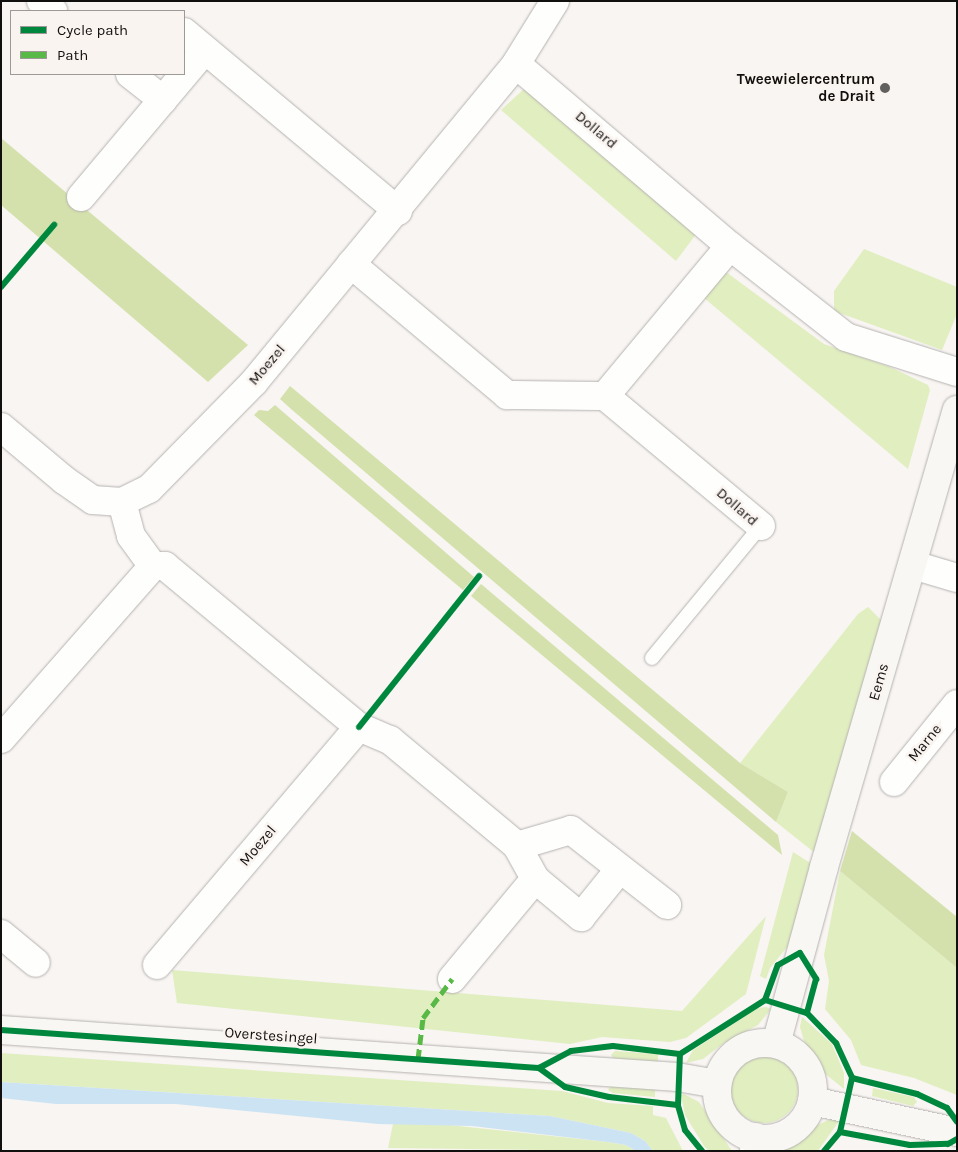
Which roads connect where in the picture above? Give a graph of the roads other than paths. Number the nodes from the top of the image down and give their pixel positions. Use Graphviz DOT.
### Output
graph roads {
  1 [pos="41,1"];
  2 [pos="555,1"];
  3 [pos="53,10"];
  4 [pos="185,33"];
  5 [pos="205,50"];
  6 [pos="516,64"];
  7 [pos="185,73"];
  8 [pos="131,75"];
  9 [pos="184,75"];
  10 [pos="162,100"];
  11 [pos="81,198"];
  12 [pos="398,211"];
  13 [pos="730,246"];
  14 [pos="351,264"];
  15 [pos="957,372"];
  16 [pos="605,396"];
  17 [pos="957,410"];
  18 [pos="1,427"];
  19 [pos="122,502"];
  20 [pos="761,526"];
  21 [pos="913,565"];
  22 [pos="153,566"];
  23 [pos="957,578"];
  24 [pos="652,658"];
  25 [pos="957,704"];
  26 [pos="359,727"];
  27 [pos="1,739"];
  28 [pos="894,782"];
  29 [pos="517,846"];
  30 [pos="619,870"];
  31 [pos="534,879"];
  32 [pos="667,905"];
  33 [pos="1,934"];
  34 [pos="36,963"];
  35 [pos="157,965"];
  36 [pos="452,979"];
  37 [pos="1,1030"];
  38 [pos="776,1044"];
  39 [pos="717,1084"];
  40 [pos="812,1101"];
  41 [pos="957,1132"];
  42 [pos="755,1144"];
  1 -- 3 [label="street"];
  2 -- 6 [label="street"];
  4 -- 5 [label="street"];
  5 -- 7 [label="street"];
  5 -- 12 [label="street"];
  6 -- 12 [label="street, Moezel"];
  6 -- 13 [label="street, Dollard"];
  8 -- 10 [label="street"];
  9 -- 10 [label="street"];
  10 -- 11 [label="street"];
  12 -- 14 [label="street, Moezel"];
  13 -- 15 [label="street, Dollard"];
  13 -- 16 [label="street"];
  14 -- 16 [label="street"];
  14 -- 19 [label="street, Moezel"];
  16 -- 20 [label="street, Dollard"];
  17 -- 21 [label="street, Eems"];
  18 -- 19 [label="street, Moezel"];
  19 -- 22 [label="street"];
  20 -- 24 [label="lane, Dollard"];
  21 -- 23 [label="street"];
  21 -- 38 [label="street, Eems"];
  22 -- 26 [label="street"];
  22 -- 27 [label="street"];
  25 -- 28 [label="street, Marne"];
  26 -- 29 [label="street"];
  26 -- 35 [label="street, Moezel"];
  29 -- 30 [label="street"];
  29 -- 31 [label="street"];
  30 -- 31 [label="street"];
  30 -- 32 [label="street"];
  31 -- 36 [label="street"];
  33 -- 34 [label="street"];
  37 -- 39 [label="street, Overstesingel"];
  38 -- 39 [label="street"];
  38 -- 40 [label="street"];
  39 -- 42 [label="street"];
  40 -- 41 [label="street"];
  40 -- 42 [label="street"];
}
